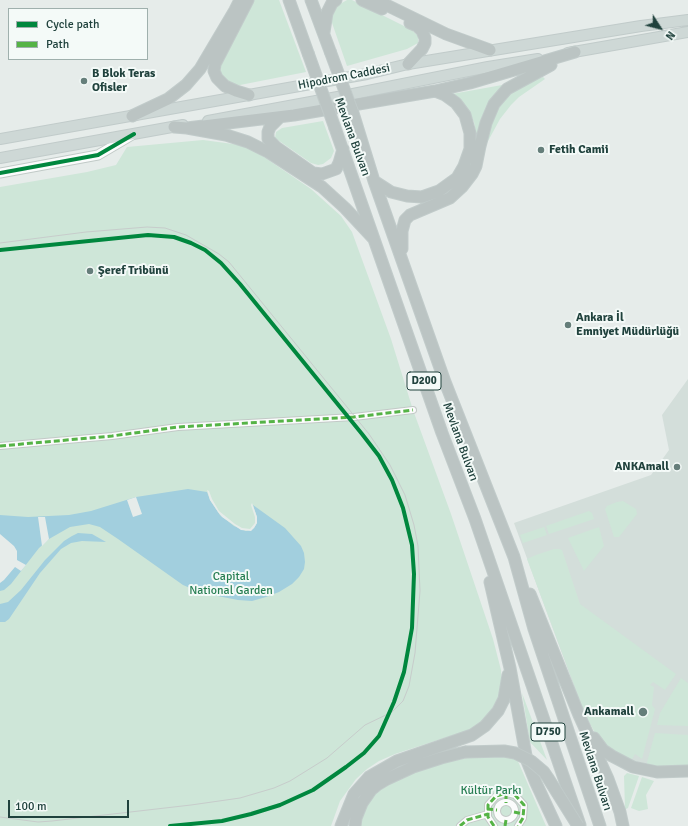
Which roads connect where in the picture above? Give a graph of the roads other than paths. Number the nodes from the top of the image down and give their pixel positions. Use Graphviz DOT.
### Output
graph roads {
  1 [pos="240,0"];
  2 [pos="248,0"];
  3 [pos="289,0"];
  4 [pos="311,0"];
  5 [pos="336,0"];
  6 [pos="362,0"];
  7 [pos="376,0"];
  8 [pos="688,20"];
  9 [pos="688,32"];
  10 [pos="324,33"];
  11 [pos="490,50"];
  12 [pos="575,52"];
  13 [pos="408,64"];
  14 [pos="435,91"];
  15 [pos="249,95"];
  16 [pos="132,116"];
  17 [pos="280,117"];
  18 [pos="174,127"];
  19 [pos="187,128"];
  20 [pos="134,134"];
  21 [pos="0,139"];
  22 [pos="343,149"];
  23 [pos="0,158"];
  24 [pos="0,173"];
  25 [pos="374,180"];
  26 [pos="376,241"];
  27 [pos="402,257"];
  28 [pos="413,410"];
  29 [pos="0,446"];
  30 [pos="475,519"];
  31 [pos="514,557"];
  32 [pos="516,638"];
  33 [pos="510,668"];
  34 [pos="579,715"];
  35 [pos="688,771"];
  36 [pos="506,793"];
  37 [pos="506,803"];
  38 [pos="497,810"];
  39 [pos="488,812"];
  40 [pos="514,812"];
  41 [pos="524,814"];
  42 [pos="505,823"];
  43 [pos="341,826"];
  44 [pos="355,826"];
  45 [pos="460,826"];
  46 [pos="494,826"];
  47 [pos="518,826"];
  48 [pos="556,826"];
  49 [pos="579,826"];
  50 [pos="600,826"];
  51 [pos="622,826"];
  1 -- 16 [label="highway"];
  2 -- 15 [label="highway"];
  3 -- 22 [label="highway, Mevlana Bulvarı / D200, bridge"];
  4 -- 10 [label="highway, Mevlana Bulvarı / D200"];
  5 -- 10 [label="highway"];
  6 -- 13 [label="highway"];
  7 -- 11 [label="highway"];
  8 -- 11 [label="main road, Hipodrom Caddesi"];
  9 -- 12 [label="main road, Hipodrom Caddesi"];
  10 -- 25 [label="highway, Mevlana Bulvarı / D200, bridge"];
  11 -- 13 [label="main road, Hipodrom Caddesi"];
  12 -- 14 [label="highway"];
  12 -- 18 [label="main road, Hipodrom Caddesi"];
  12 -- 27 [label="highway"];
  13 -- 15 [label="main road, Hipodrom Caddesi"];
  14 -- 17 [label="highway"];
  14 -- 25 [label="highway"];
  15 -- 16 [label="main road, Hipodrom Caddesi"];
  16 -- 21 [label="main road, Hipodrom Caddesi"];
  17 -- 19 [label="highway"];
  17 -- 22 [label="highway"];
  18 -- 19 [label="highway"];
  18 -- 20 [label="main road, Hipodrom Caddesi"];
  19 -- 26 [label="highway"];
  20 -- 23 [label="main road, Hipodrom Caddesi"];
  20 -- 24 [label="street, Hipodrom Caddesi"];
  22 -- 26 [label="highway, Mevlana Bulvarı / D200"];
  25 -- 27 [label="highway, Mevlana Bulvarı / D200"];
  26 -- 30 [label="highway, Mevlana Bulvarı / D200"];
  27 -- 31 [label="highway, Mevlana Bulvarı / D200"];
  28 -- 29 [label="street"];
  30 -- 32 [label="highway, Mevlana Bulvarı / D200"];
  30 -- 33 [label="highway"];
  31 -- 34 [label="highway"];
  31 -- 50 [label="highway, Mevlana Bulvarı / D200"];
  32 -- 49 [label="highway, Mevlana Bulvarı / D750"];
  33 -- 43 [label="highway"];
  33 -- 48 [label="highway, D750"];
  34 -- 35 [label="highway"];
  34 -- 51 [label="highway"];
  36 -- 37 [label="street"];
  36 -- 39 [label="street"];
  36 -- 41 [label="street"];
  37 -- 38 [label="street"];
  37 -- 40 [label="street"];
  38 -- 39 [label="street"];
  38 -- 42 [label="street"];
  39 -- 45 [label="street"];
  39 -- 46 [label="street"];
  40 -- 41 [label="street"];
  40 -- 42 [label="street"];
  41 -- 47 [label="street"];
  44 -- 49 [label="highway, bridge"];
}
